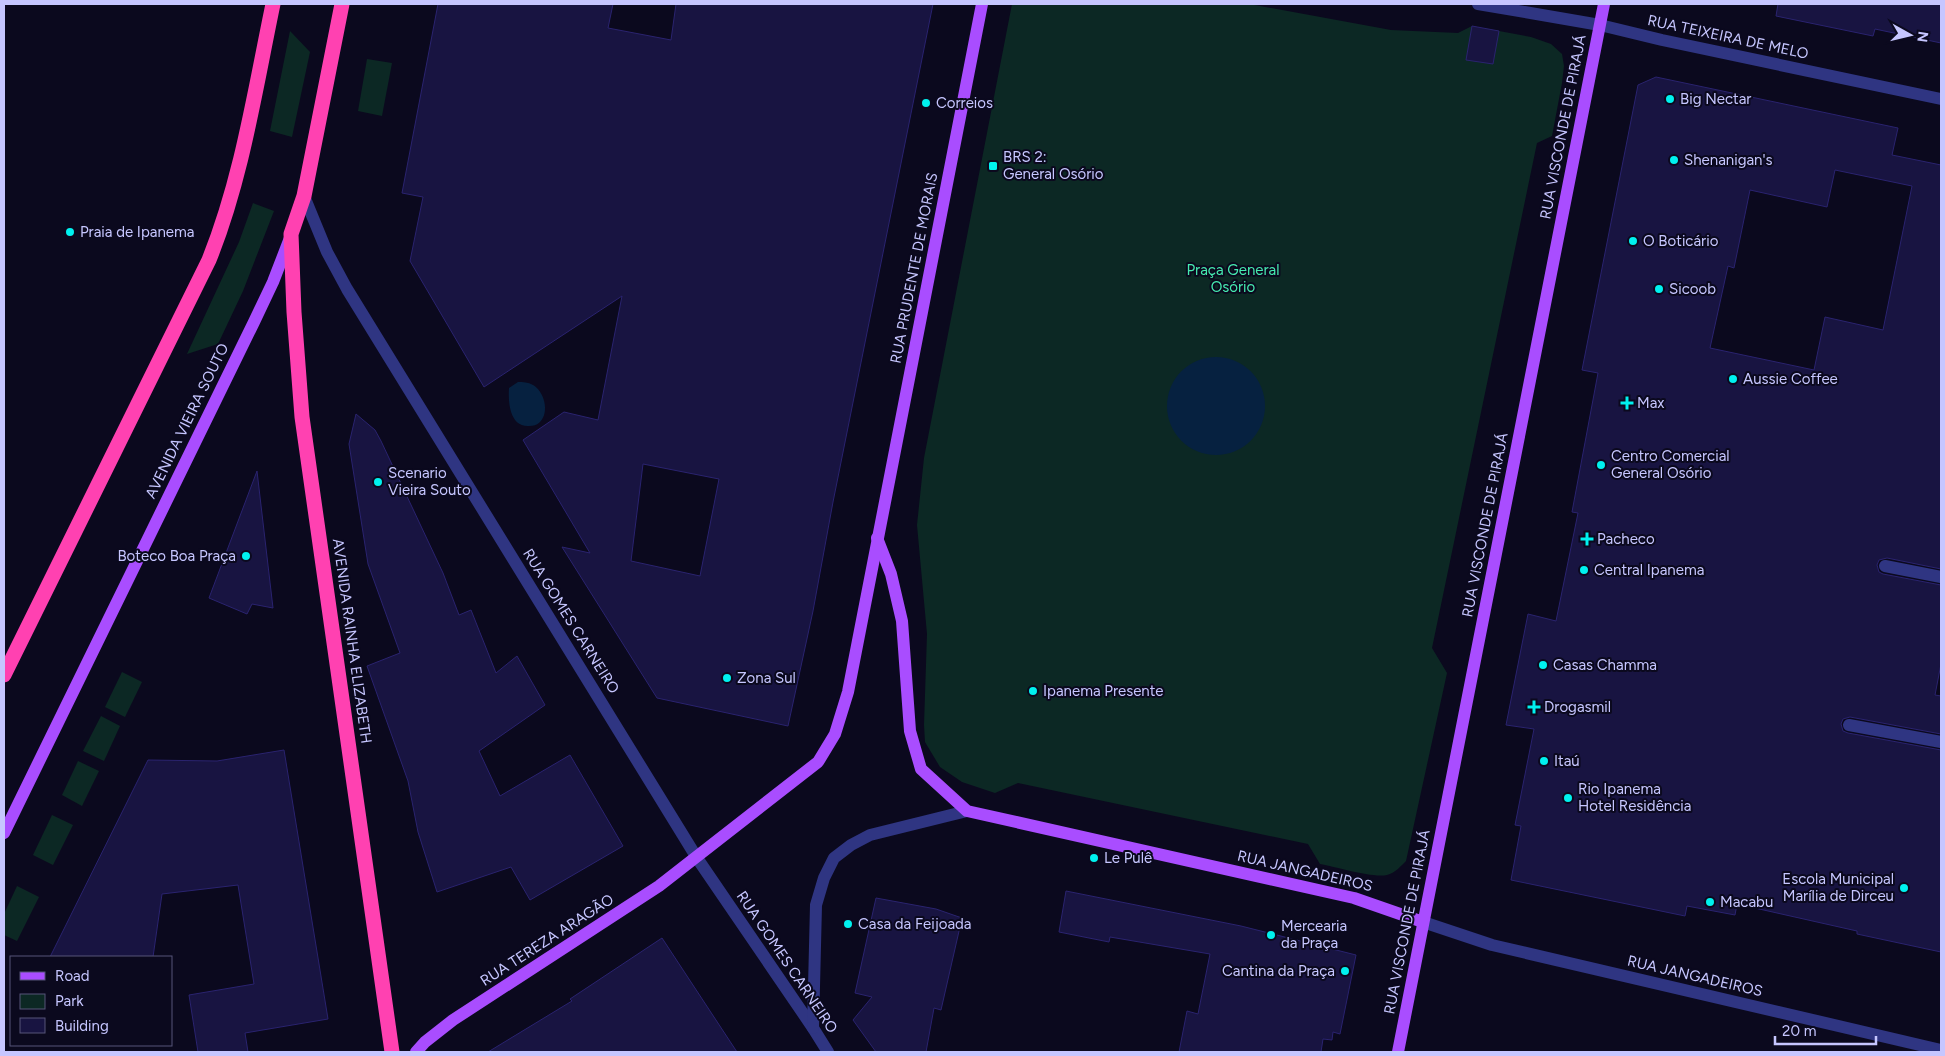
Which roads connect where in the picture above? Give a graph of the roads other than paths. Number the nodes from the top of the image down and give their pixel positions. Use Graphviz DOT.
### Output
graph roads {
  1 [pos="273,4"];
  2 [pos="342,4"];
  3 [pos="982,4"];
  4 [pos="1478,4"];
  5 [pos="1604,4"];
  6 [pos="1600,25"];
  7 [pos="1941,99"];
  8 [pos="304,196"];
  9 [pos="291,234"];
  10 [pos="877,538"];
  11 [pos="1884,566"];
  12 [pos="1941,577"];
  13 [pos="4,675"];
  14 [pos="1848,725"];
  15 [pos="1941,742"];
  16 [pos="967,812"];
  17 [pos="4,833"];
  18 [pos="698,858"];
  19 [pos="1424,922"];
  20 [pos="813,1028"];
  21 [pos="1939,1051"];
  22 [pos="392,1052"];
  23 [pos="416,1052"];
  24 [pos="828,1052"];
  25 [pos="1398,1052"];
  1 -- 13 [label="highway"];
  2 -- 8 [label="highway, AVENIDA VIEIRA SOUTO"];
  3 -- 10 [label="main road, RUA PRUDENTE DE MORAIS"];
  4 -- 6 [label="street, RUA TEIXEIRA DE MELO"];
  5 -- 6 [label="main road, RUA VISCONDE DE PIRAJÁ"];
  6 -- 7 [label="street, RUA TEIXEIRA DE MELO"];
  6 -- 19 [label="main road, RUA VISCONDE DE PIRAJÁ"];
  8 -- 9 [label="highway, AVENIDA VIEIRA SOUTO"];
  8 -- 18 [label="street, RUA GOMES CARNEIRO"];
  9 -- 17 [label="main road, AVENIDA VIEIRA SOUTO"];
  9 -- 22 [label="highway, AVENIDA RAINHA ELIZABETH"];
  10 -- 16 [label="main road"];
  10 -- 18 [label="main road, RUA PRUDENTE DE MORAIS"];
  11 -- 12 [label="street"];
  14 -- 15 [label="street"];
  16 -- 19 [label="main road, RUA JANGADEIROS"];
  16 -- 20 [label="street, RUA JANGADEIROS"];
  18 -- 20 [label="street, RUA GOMES CARNEIRO"];
  18 -- 23 [label="main road, RUA TEREZA ARAGÃO"];
  19 -- 21 [label="street, RUA JANGADEIROS"];
  19 -- 25 [label="main road, RUA VISCONDE DE PIRAJÁ"];
  20 -- 24 [label="street, RUA GOMES CARNEIRO"];
}
